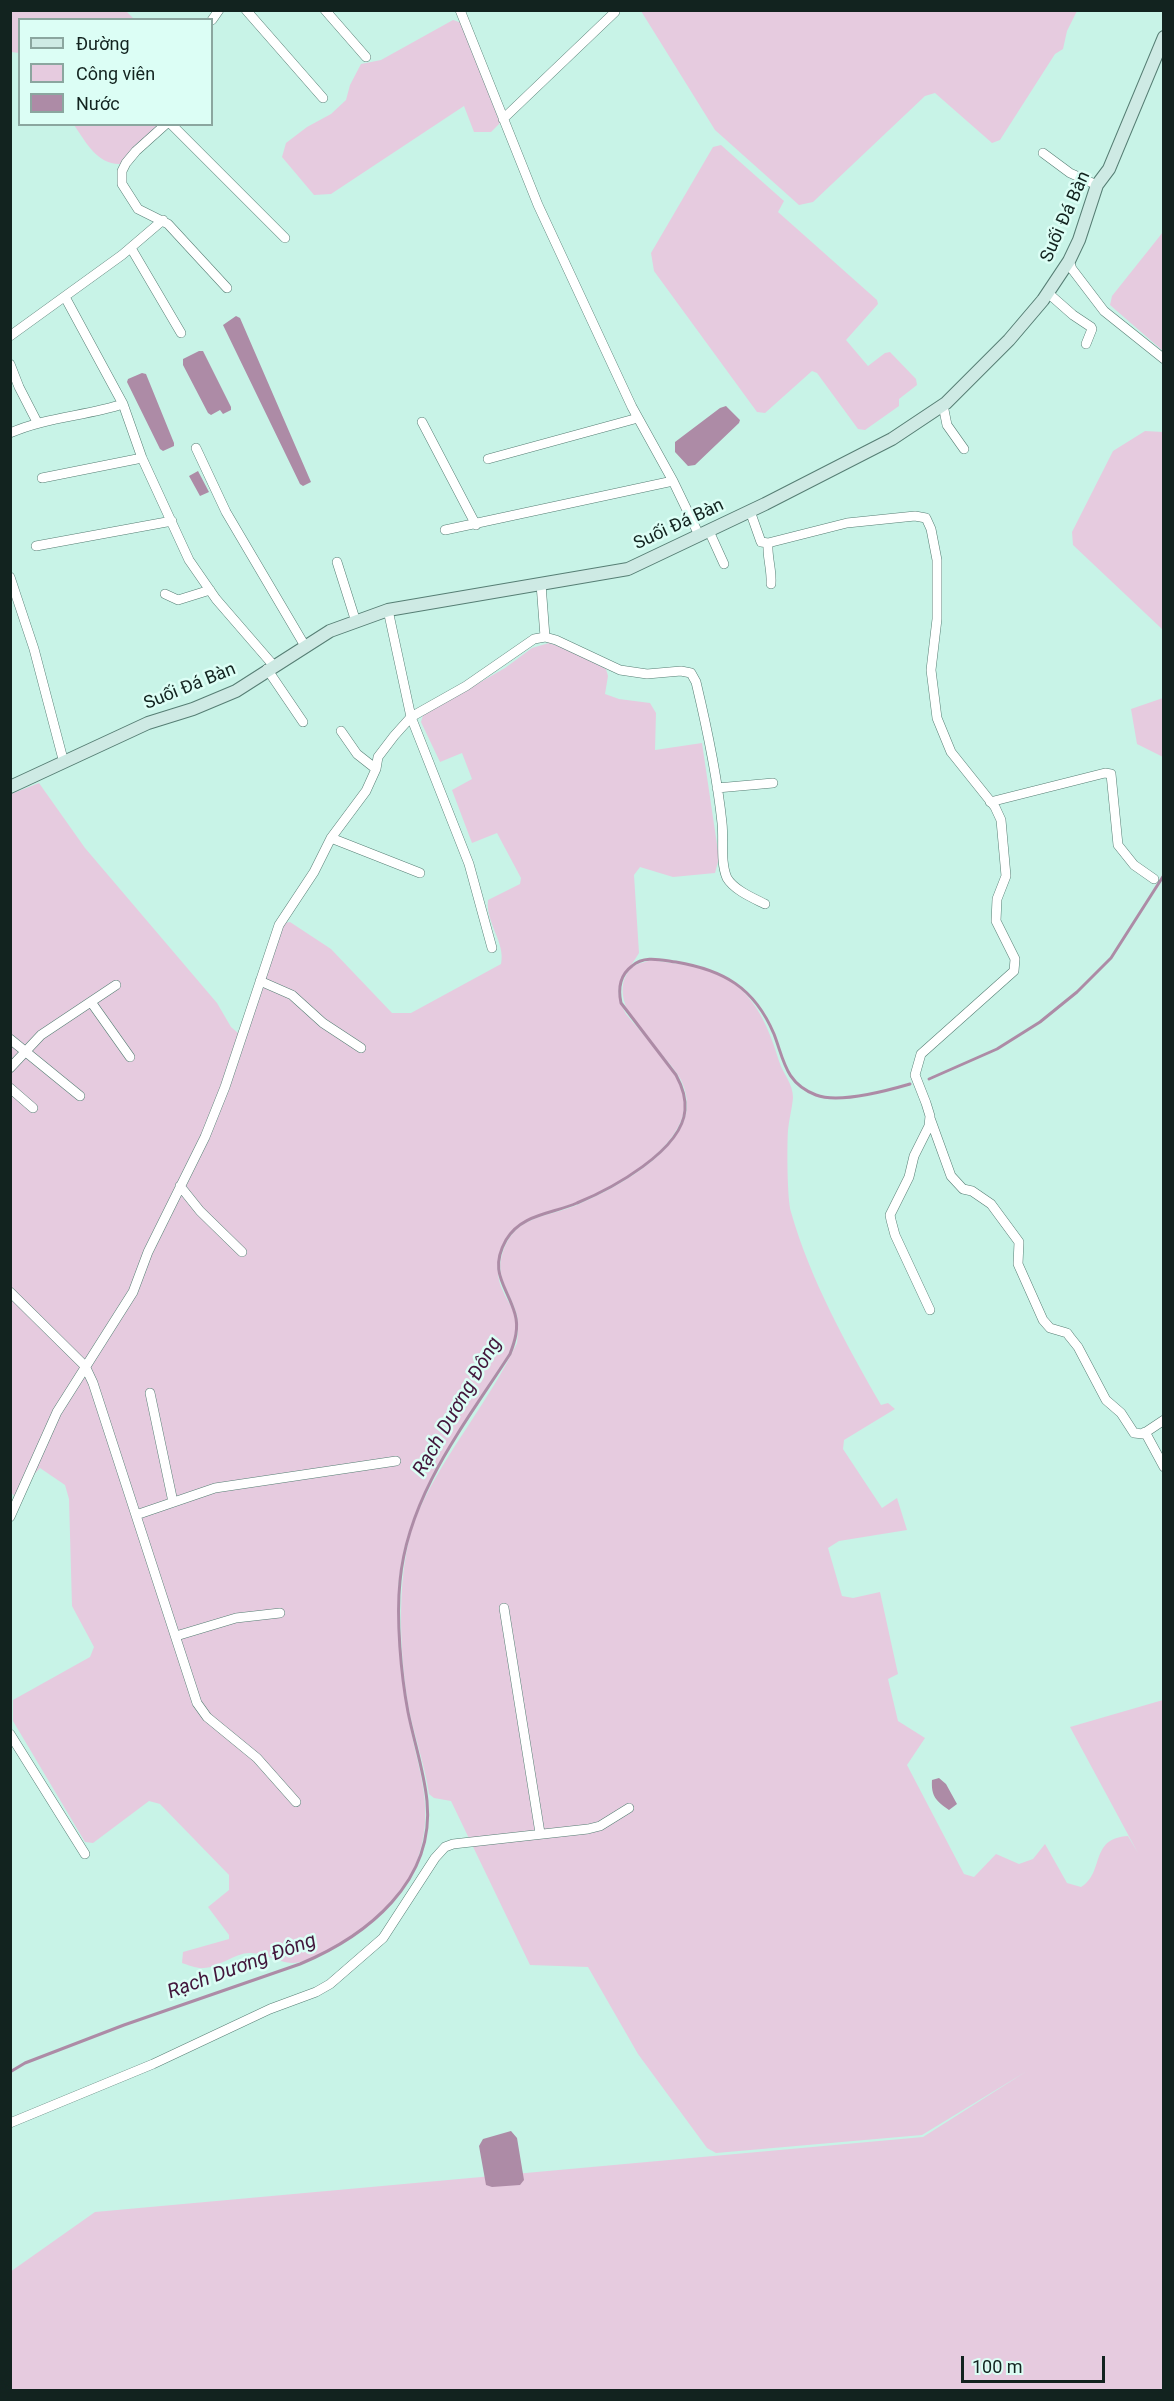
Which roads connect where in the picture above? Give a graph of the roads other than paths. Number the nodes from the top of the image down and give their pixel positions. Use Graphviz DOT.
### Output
graph roads {
  1 [pos="246,10"];
  2 [pos="325,10"];
  3 [pos="460,10"];
  4 [pos="615,12"];
  5 [pos="1164,37"];
  6 [pos="366,57"];
  7 [pos="323,98"];
  8 [pos="503,119"];
  9 [pos="164,126"];
  10 [pos="173,126"];
  11 [pos="1043,153"];
  12 [pos="1097,185"];
  13 [pos="164,220"];
  14 [pos="285,238"];
  15 [pos="131,248"];
  16 [pos="1069,261"];
  17 [pos="227,288"];
  18 [pos="1048,293"];
  19 [pos="65,297"];
  20 [pos="181,333"];
  21 [pos="10,336"];
  22 [pos="1086,344"];
  23 [pos="1164,359"];
  24 [pos="10,364"];
  25 [pos="123,404"];
  26 [pos="943,405"];
  27 [pos="638,418"];
  28 [pos="37,422"];
  29 [pos="422,422"];
  30 [pos="10,433"];
  31 [pos="196,448"];
  32 [pos="964,449"];
  33 [pos="142,458"];
  34 [pos="488,459"];
  35 [pos="42,478"];
  36 [pos="674,481"];
  37 [pos="750,511"];
  38 [pos="172,521"];
  39 [pos="476,525"];
  40 [pos="445,530"];
  41 [pos="704,533"];
  42 [pos="768,543"];
  43 [pos="36,546"];
  44 [pos="337,562"];
  45 [pos="724,564"];
  46 [pos="10,578"];
  47 [pos="541,584"];
  48 [pos="771,584"];
  49 [pos="210,590"];
  50 [pos="165,594"];
  51 [pos="388,610"];
  52 [pos="356,622"];
  53 [pos="545,637"];
  54 [pos="305,646"];
  55 [pos="270,668"];
  56 [pos="411,717"];
  57 [pos="303,722"];
  58 [pos="341,731"];
  59 [pos="64,763"];
  60 [pos="376,769"];
  61 [pos="773,783"];
  62 [pos="10,787"];
  63 [pos="717,788"];
  64 [pos="990,802"];
  65 [pos="331,838"];
  66 [pos="420,873"];
  67 [pos="1154,879"];
  68 [pos="765,903"];
  69 [pos="492,948"];
  70 [pos="260,981"];
  71 [pos="116,985"];
  72 [pos="91,1002"];
  73 [pos="10,1039"];
  74 [pos="361,1048"];
  75 [pos="24,1051"];
  76 [pos="130,1057"];
  77 [pos="10,1068"];
  78 [pos="10,1088"];
  79 [pos="81,1096"];
  80 [pos="33,1108"];
  81 [pos="930,1116"];
  82 [pos="180,1186"];
  83 [pos="242,1252"];
  84 [pos="10,1292"];
  85 [pos="930,1310"];
  86 [pos="85,1366"];
  87 [pos="150,1393"];
  88 [pos="1164,1420"];
  89 [pos="1145,1432"];
  90 [pos="396,1461"];
  91 [pos="1164,1467"];
  92 [pos="173,1502"];
  93 [pos="136,1515"];
  94 [pos="10,1517"];
  95 [pos="504,1608"];
  96 [pos="280,1613"];
  97 [pos="176,1636"];
  98 [pos="10,1734"];
  99 [pos="296,1802"];
  100 [pos="629,1808"];
  101 [pos="540,1833"];
  102 [pos="85,1854"];
  103 [pos="10,2123"];
  1 -- 7 [label="street"];
  2 -- 6 [label="street"];
  3 -- 8 [label="street"];
  4 -- 8 [label="street"];
  5 -- 12 [label="street, Suối Đá Bàn"];
  8 -- 27 [label="street"];
  9 -- 13 [label="street"];
  10 -- 14 [label="street"];
  11 -- 12 [label="street"];
  12 -- 16 [label="street, Suối Đá Bàn"];
  13 -- 15 [label="street"];
  13 -- 17 [label="street"];
  15 -- 19 [label="street"];
  15 -- 20 [label="street"];
  16 -- 18 [label="street, Suối Đá Bàn"];
  16 -- 23 [label="street"];
  18 -- 22 [label="street"];
  18 -- 26 [label="street, Suối Đá Bàn"];
  19 -- 21 [label="street"];
  19 -- 25 [label="street"];
  24 -- 28 [label="street"];
  25 -- 28 [label="street"];
  25 -- 33 [label="street"];
  26 -- 32 [label="street"];
  26 -- 37 [label="street, Suối Đá Bàn"];
  27 -- 34 [label="street"];
  27 -- 36 [label="street"];
  28 -- 30 [label="street"];
  29 -- 39 [label="street"];
  31 -- 54 [label="street"];
  33 -- 35 [label="street"];
  33 -- 38 [label="street"];
  36 -- 39 [label="street"];
  36 -- 41 [label="street"];
  37 -- 41 [label="street, Suối Đá Bàn"];
  37 -- 42 [label="street"];
  38 -- 43 [label="street"];
  38 -- 49 [label="street"];
  39 -- 40 [label="street"];
  41 -- 45 [label="street"];
  41 -- 47 [label="street, Suối Đá Bàn"];
  42 -- 48 [label="street"];
  42 -- 64 [label="street"];
  44 -- 52 [label="street"];
  46 -- 59 [label="street"];
  47 -- 51 [label="street, Suối Đá Bàn"];
  47 -- 53 [label="street"];
  49 -- 50 [label="street"];
  49 -- 55 [label="street"];
  51 -- 52 [label="street, Suối Đá Bàn"];
  51 -- 56 [label="street"];
  52 -- 54 [label="street, Suối Đá Bàn"];
  53 -- 56 [label="street"];
  53 -- 63 [label="street"];
  54 -- 55 [label="street, Suối Đá Bàn"];
  55 -- 57 [label="street"];
  55 -- 59 [label="street, Suối Đá Bàn"];
  56 -- 60 [label="street"];
  56 -- 69 [label="street"];
  58 -- 60 [label="street"];
  59 -- 62 [label="street, Suối Đá Bàn"];
  60 -- 65 [label="street"];
  61 -- 63 [label="street"];
  63 -- 68 [label="street"];
  64 -- 67 [label="street"];
  64 -- 81 [label="street"];
  65 -- 66 [label="street"];
  65 -- 70 [label="street"];
  70 -- 74 [label="street"];
  70 -- 82 [label="street"];
  71 -- 72 [label="street"];
  72 -- 75 [label="street"];
  72 -- 76 [label="street"];
  73 -- 75 [label="street"];
  75 -- 77 [label="street"];
  75 -- 79 [label="street"];
  78 -- 80 [label="street"];
  81 -- 85 [label="street"];
  81 -- 89 [label="street"];
  82 -- 83 [label="street"];
  82 -- 86 [label="street"];
  84 -- 86 [label="street"];
  86 -- 93 [label="street"];
  86 -- 94 [label="street"];
  87 -- 92 [label="street"];
  88 -- 89 [label="street"];
  89 -- 91 [label="street"];
  90 -- 92 [label="street"];
  92 -- 93 [label="street"];
  93 -- 97 [label="street"];
  95 -- 101 [label="street"];
  96 -- 97 [label="street"];
  97 -- 99 [label="street"];
  98 -- 102 [label="street"];
  100 -- 101 [label="street"];
  101 -- 103 [label="street"];
}
